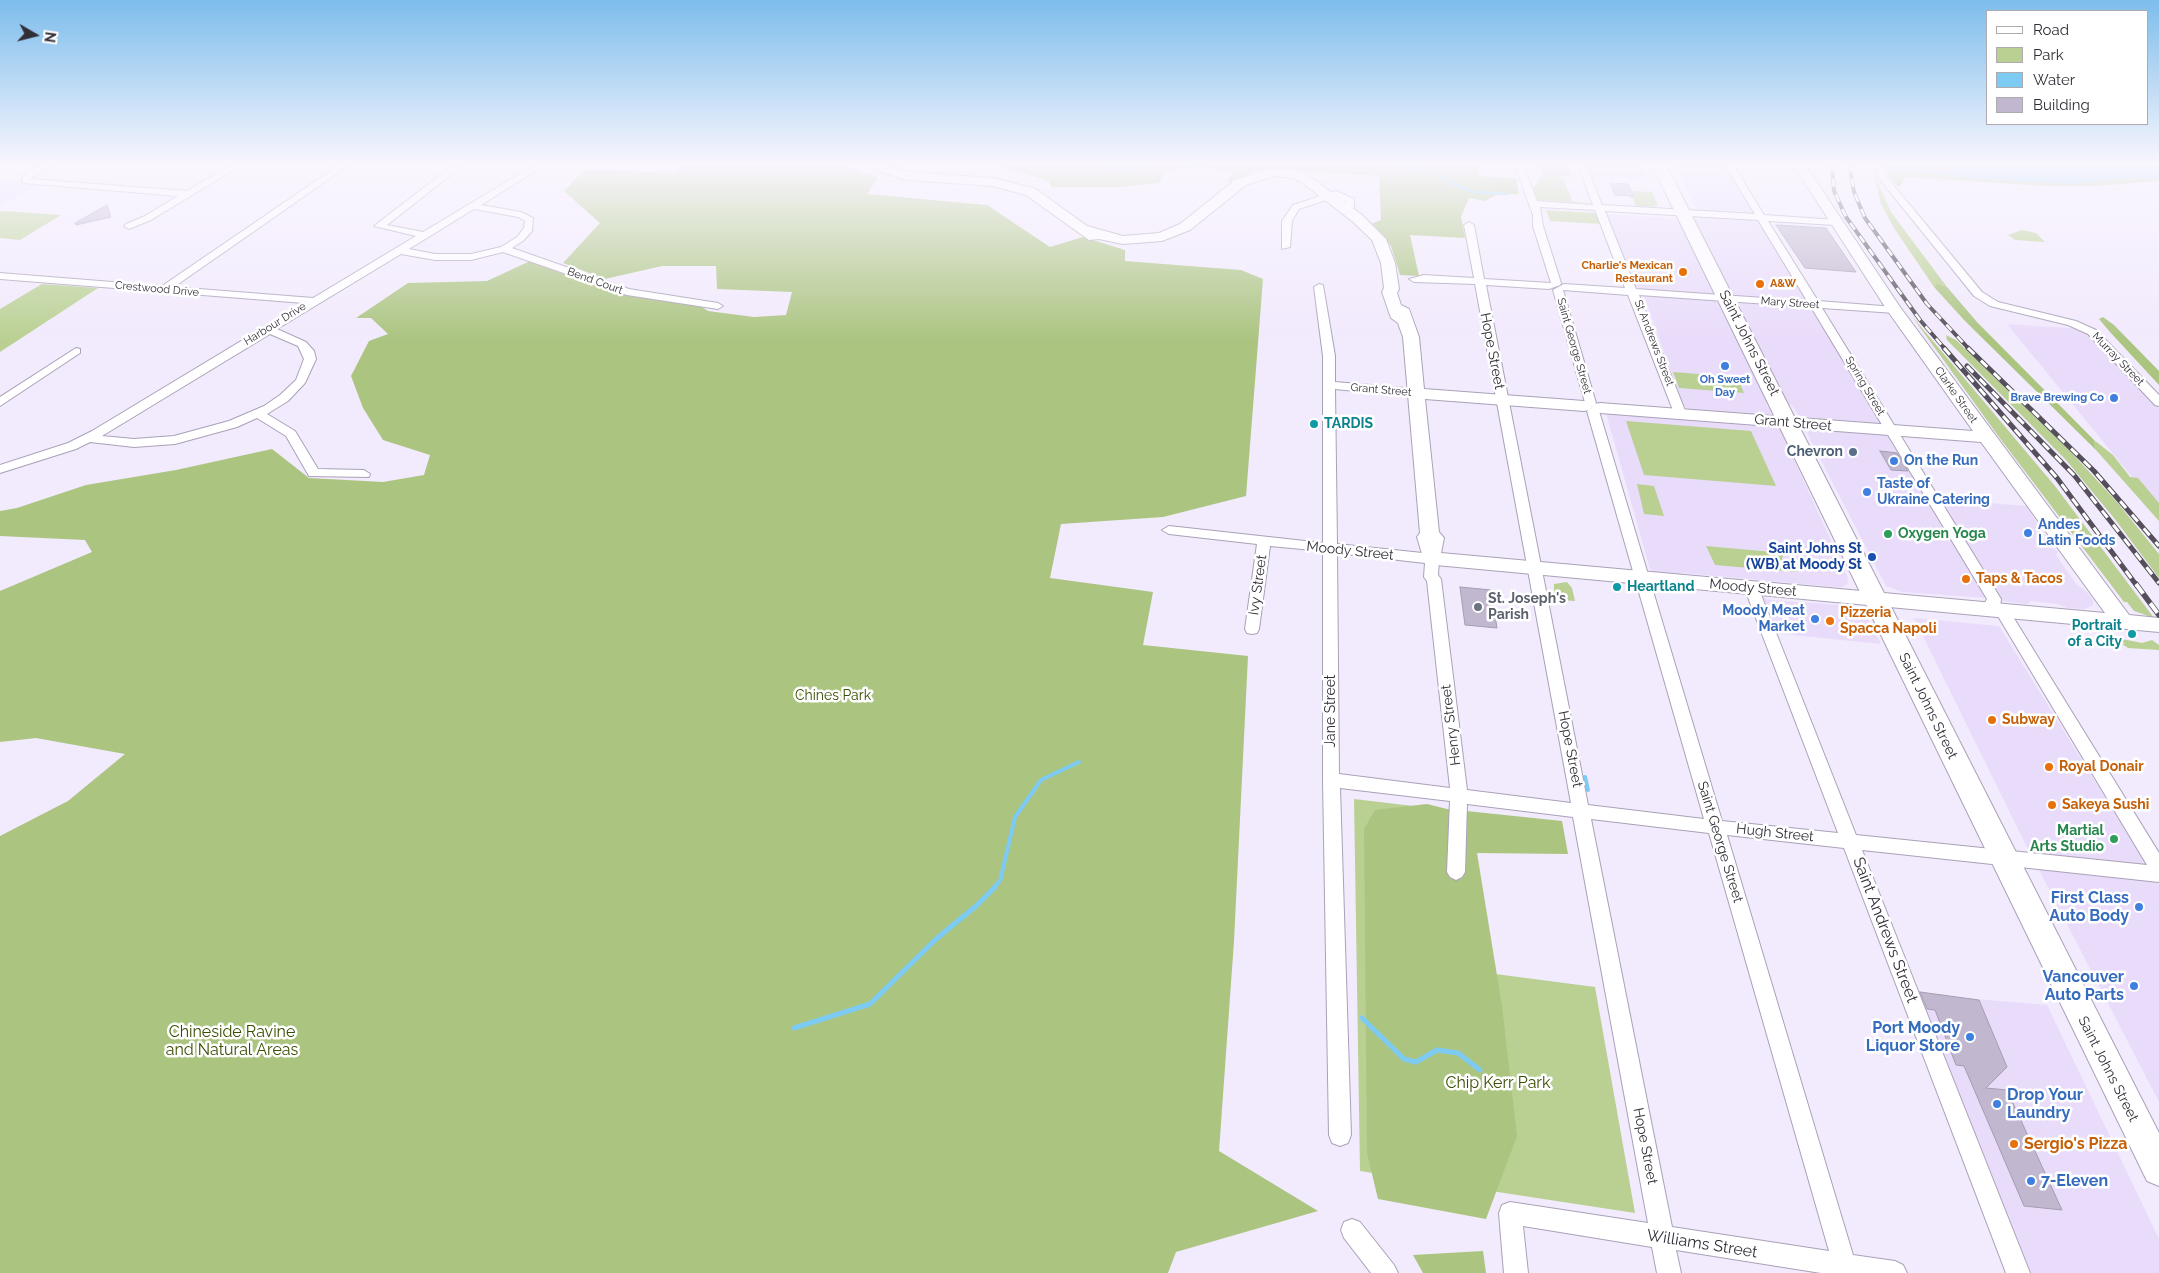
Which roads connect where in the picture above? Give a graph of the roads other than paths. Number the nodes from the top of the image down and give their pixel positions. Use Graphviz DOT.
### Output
graph roads {
  1 [pos="138,222"];
  2 [pos="261,222"];
  3 [pos="384,222"];
  4 [pos="444,222"];
  5 [pos="530,222"];
  6 [pos="1074,222"];
  7 [pos="1191,222"];
  8 [pos="1288,222"];
  9 [pos="1355,222"];
  10 [pos="1361,222"];
  11 [pos="1537,222"];
  12 [pos="1605,222"];
  13 [pos="1687,222"];
  14 [pos="1766,222"];
  15 [pos="1835,222"];
  16 [pos="1919,222"];
  17 [pos="1469,224"];
  18 [pos="129,226"];
  19 [pos="423,235"];
  20 [pos="1379,243"];
  21 [pos="1285,247"];
  22 [pos="504,249"];
  23 [pos="397,250"];
  24 [pos="0,276"];
  25 [pos="1414,279"];
  26 [pos="1479,281"];
  27 [pos="1557,286"];
  28 [pos="1319,287"];
  29 [pos="164,289"];
  30 [pos="1634,292"];
  31 [pos="1726,299"];
  32 [pos="313,301"];
  33 [pos="1816,305"];
  34 [pos="718,306"];
  35 [pos="1895,310"];
  36 [pos="268,329"];
  37 [pos="76,351"];
  38 [pos="1328,385"];
  39 [pos="1416,393"];
  40 [pos="1501,400"];
  41 [pos="0,402"];
  42 [pos="2159,402"];
  43 [pos="1592,407"];
  44 [pos="1680,413"];
  45 [pos="258,414"];
  46 [pos="1789,423"];
  47 [pos="1892,430"];
  48 [pos="90,438"];
  49 [pos="1986,438"];
  50 [pos="0,469"];
  51 [pos="364,474"];
  52 [pos="1169,530"];
  53 [pos="1264,542"];
  54 [pos="1330,549"];
  55 [pos="1432,558"];
  56 [pos="1535,567"];
  57 [pos="1642,578"];
  58 [pos="1751,587"];
  59 [pos="1876,599"];
  60 [pos="1995,610"];
  61 [pos="2123,622"];
  62 [pos="2156,624"];
  63 [pos="1252,629"];
  64 [pos="1331,780"];
  65 [pos="1459,796"];
  66 [pos="1582,811"];
  67 [pos="1716,826"];
  68 [pos="1851,842"];
  69 [pos="2002,857"];
  70 [pos="2159,869"];
  71 [pos="1456,872"];
  72 [pos="2159,874"];
  73 [pos="1340,1136"];
  74 [pos="2159,1169"];
  75 [pos="1352,1230"];
  76 [pos="1662,1238"];
  77 [pos="1846,1269"];
  78 [pos="1386,1273"];
  79 [pos="1516,1273"];
  80 [pos="1669,1273"];
  81 [pos="1895,1273"];
  82 [pos="2018,1273"];
  1 -- 18 [label="street"];
  2 -- 29 [label="street"];
  3 -- 19 [label="street"];
  4 -- 19 [label="street, Harbour Drive"];
  5 -- 22 [label="street"];
  6 -- 7 [label="street"];
  8 -- 21 [label="street"];
  9 -- 20 [label="street"];
  10 -- 20 [label="street"];
  11 -- 27 [label="street, Saint George Street"];
  12 -- 30 [label="street, St Andrews Street"];
  13 -- 31 [label="main road, Saint Johns Street"];
  14 -- 33 [label="street, Spring Street"];
  15 -- 35 [label="street, Clarke Street"];
  16 -- 42 [label="street, Murray Street"];
  17 -- 26 [label="street, Hope Street"];
  19 -- 23 [label="street, Harbour Drive"];
  20 -- 39 [label="street, Henry Street"];
  22 -- 23 [label="street"];
  22 -- 34 [label="street, Bend Court"];
  23 -- 32 [label="street, Harbour Drive"];
  24 -- 29 [label="street, Crestwood Drive"];
  25 -- 26 [label="street, Mary Street"];
  26 -- 27 [label="street, Mary Street"];
  26 -- 40 [label="street, Hope Street"];
  27 -- 30 [label="street, Mary Street"];
  27 -- 43 [label="street, Saint George Street"];
  28 -- 38 [label="street, Jane Street"];
  29 -- 32 [label="street, Crestwood Drive"];
  30 -- 31 [label="street, Mary Street"];
  30 -- 44 [label="street, St Andrews Street"];
  31 -- 33 [label="street, Mary Street"];
  31 -- 46 [label="main road, Saint Johns Street"];
  32 -- 36 [label="street, Harbour Drive"];
  33 -- 35 [label="street, Mary Street"];
  33 -- 47 [label="street, Spring Street"];
  35 -- 49 [label="street, Clarke Street"];
  36 -- 45 [label="street"];
  36 -- 48 [label="street, Harbour Drive"];
  37 -- 41 [label="street"];
  38 -- 39 [label="street, Grant Street"];
  38 -- 54 [label="street, Jane Street"];
  39 -- 40 [label="street, Grant Street"];
  39 -- 55 [label="street, Henry Street"];
  40 -- 43 [label="street, Grant Street"];
  40 -- 56 [label="street, Hope Street"];
  43 -- 44 [label="street, Grant Street"];
  43 -- 57 [label="street, Saint George Street"];
  44 -- 46 [label="street, Grant Street"];
  45 -- 48 [label="street"];
  45 -- 51 [label="street"];
  46 -- 47 [label="street, Grant Street"];
  46 -- 59 [label="main road, Saint Johns Street"];
  47 -- 49 [label="street, Grant Street"];
  47 -- 60 [label="street, Spring Street"];
  48 -- 50 [label="street, Harbour Drive"];
  49 -- 61 [label="street, Clarke Street"];
  52 -- 53 [label="street, Moody Street"];
  53 -- 54 [label="street, Moody Street"];
  53 -- 63 [label="street, Ivy Street"];
  54 -- 55 [label="street, Moody Street"];
  54 -- 64 [label="street, Jane Street"];
  55 -- 56 [label="street, Moody Street"];
  55 -- 65 [label="street, Henry Street"];
  56 -- 57 [label="street, Moody Street"];
  56 -- 66 [label="street, Hope Street"];
  57 -- 58 [label="street, Moody Street"];
  57 -- 67 [label="street, Saint George Street"];
  58 -- 59 [label="street, Moody Street"];
  58 -- 68 [label="street, Saint Andrews Street"];
  59 -- 60 [label="street, Moody Street"];
  59 -- 69 [label="main road, Saint Johns Street"];
  60 -- 61 [label="street, Moody Street"];
  60 -- 70 [label="street"];
  61 -- 62 [label="street, Moody Street"];
  64 -- 65 [label="street, Hugh Street"];
  64 -- 73 [label="street, Jane Street"];
  65 -- 66 [label="street, Hugh Street"];
  65 -- 71 [label="street, Henry Street"];
  66 -- 67 [label="street, Hugh Street"];
  66 -- 76 [label="street, Hope Street"];
  67 -- 68 [label="street, Hugh Street"];
  67 -- 77 [label="street, Saint George Street"];
  68 -- 69 [label="street, Hugh Street"];
  68 -- 82 [label="street, Saint Andrews Street"];
  69 -- 72 [label="street, Hugh Street"];
  69 -- 74 [label="main road, Saint Johns Street"];
  75 -- 78 [label="street"];
  76 -- 77 [label="street, Williams Street"];
  76 -- 79 [label="street, Williams Street"];
  76 -- 80 [label="street, Hope Street"];
  77 -- 81 [label="street, Williams Street"];
}
